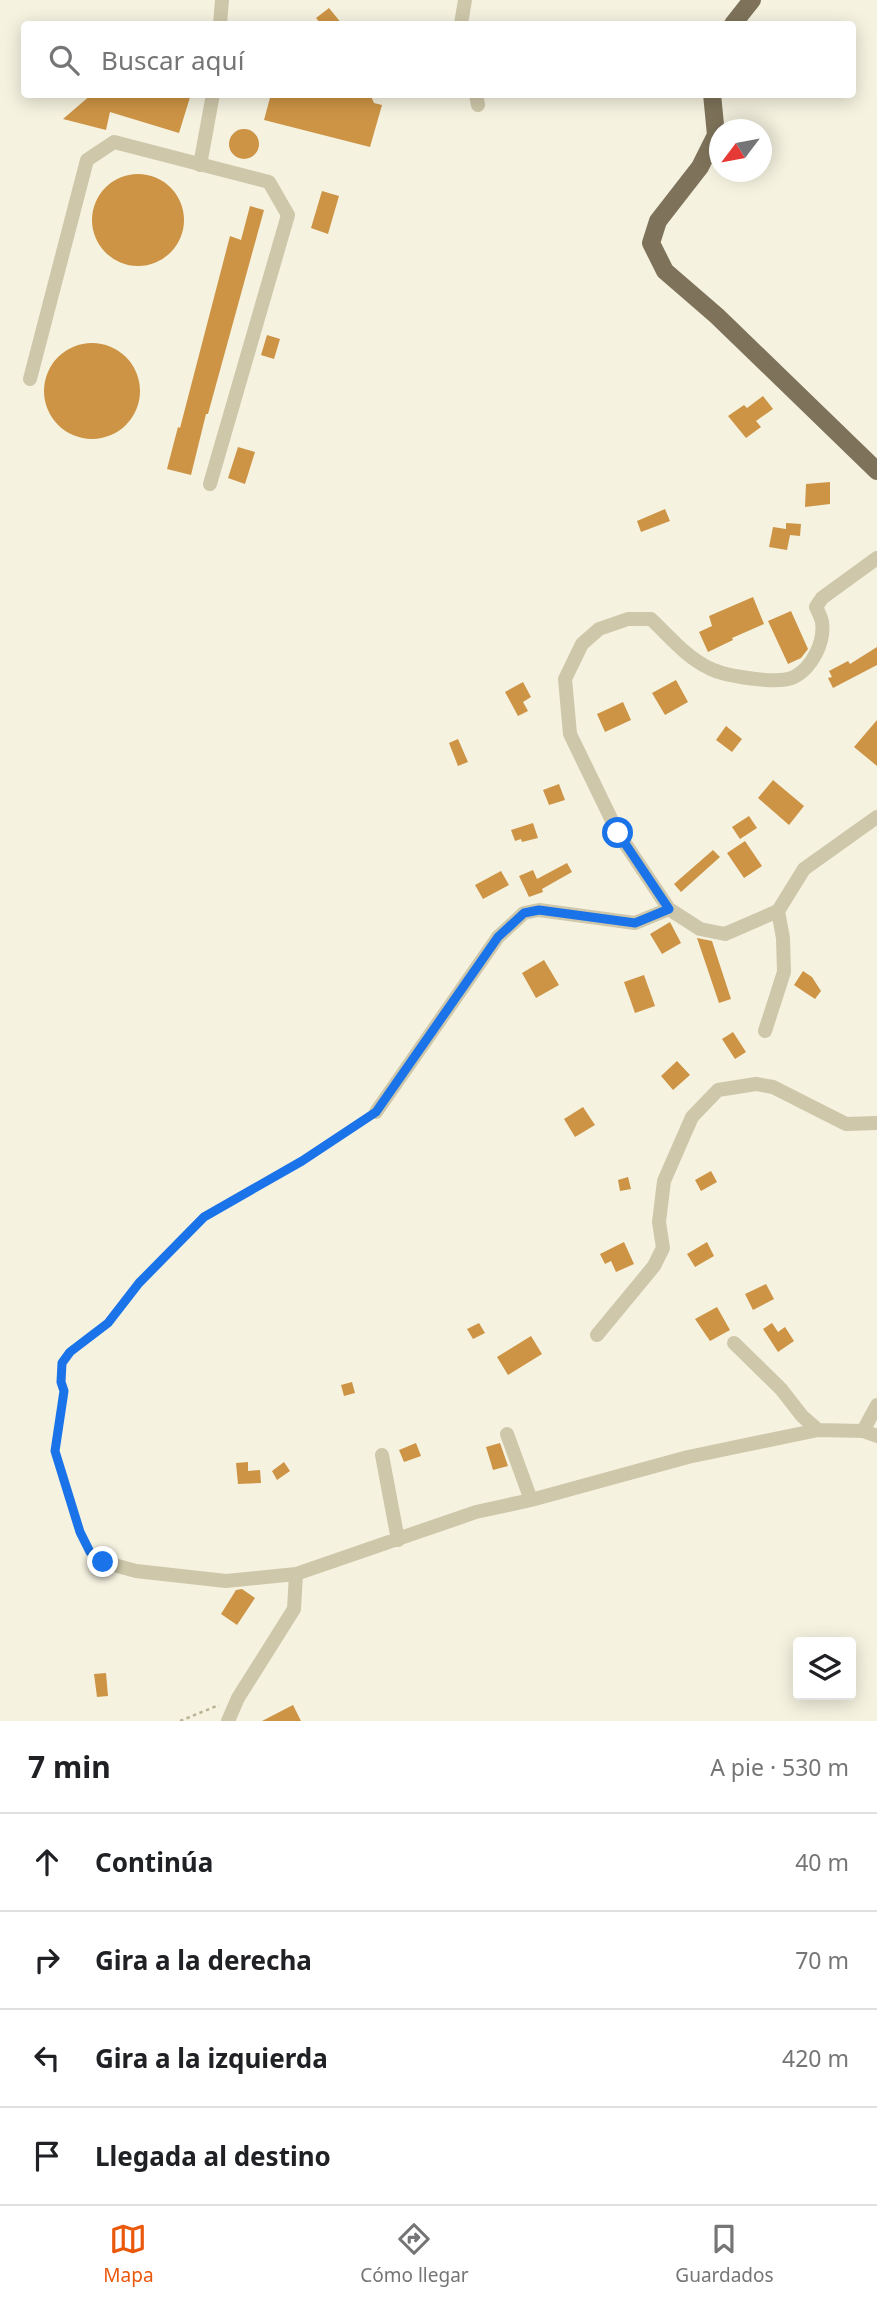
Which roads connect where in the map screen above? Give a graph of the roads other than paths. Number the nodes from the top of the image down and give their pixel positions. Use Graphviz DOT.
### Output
graph roads {
  1 [pos="222,0"];
  2 [pos="465,0"];
  3 [pos="752,0"];
  4 [pos="220,21"];
  5 [pos="462,21"];
  6 [pos="735,21"];
  7 [pos="213,98"];
  8 [pos="712,98"];
  9 [pos="200,164"];
  10 [pos="30,379"];
  11 [pos="877,471"];
  12 [pos="210,484"];
  13 [pos="877,558"];
  14 [pos="877,817"];
  15 [pos="669,909"];
  16 [pos="778,911"];
  17 [pos="765,1031"];
  18 [pos="376,1112"];
  19 [pos="877,1123"];
  20 [pos="597,1335"];
  21 [pos="734,1343"];
  22 [pos="877,1405"];
  23 [pos="818,1430"];
  24 [pos="507,1434"];
  25 [pos="870,1434"];
  26 [pos="382,1455"];
  27 [pos="531,1500"];
  28 [pos="398,1540"];
  29 [pos="103,1562"];
  30 [pos="296,1574"];
  31 [pos="228,1721"];
  1 -- 4 [label="street"];
  2 -- 5 [label="street"];
  3 -- 6 [label="main road"];
  7 -- 9 [label="street"];
  8 -- 11 [label="main road"];
  9 -- 10 [label="street"];
  9 -- 12 [label="street"];
  13 -- 15 [label="street"];
  14 -- 16 [label="street"];
  15 -- 16 [label="street"];
  15 -- 18 [label="street"];
  16 -- 17 [label="street"];
  19 -- 20 [label="street"];
  21 -- 23 [label="street"];
  22 -- 25 [label="street"];
  23 -- 25 [label="street"];
  23 -- 27 [label="street"];
  24 -- 27 [label="street"];
  26 -- 28 [label="street"];
  27 -- 28 [label="street"];
  28 -- 30 [label="street"];
  29 -- 30 [label="street"];
  30 -- 31 [label="street"];
}
